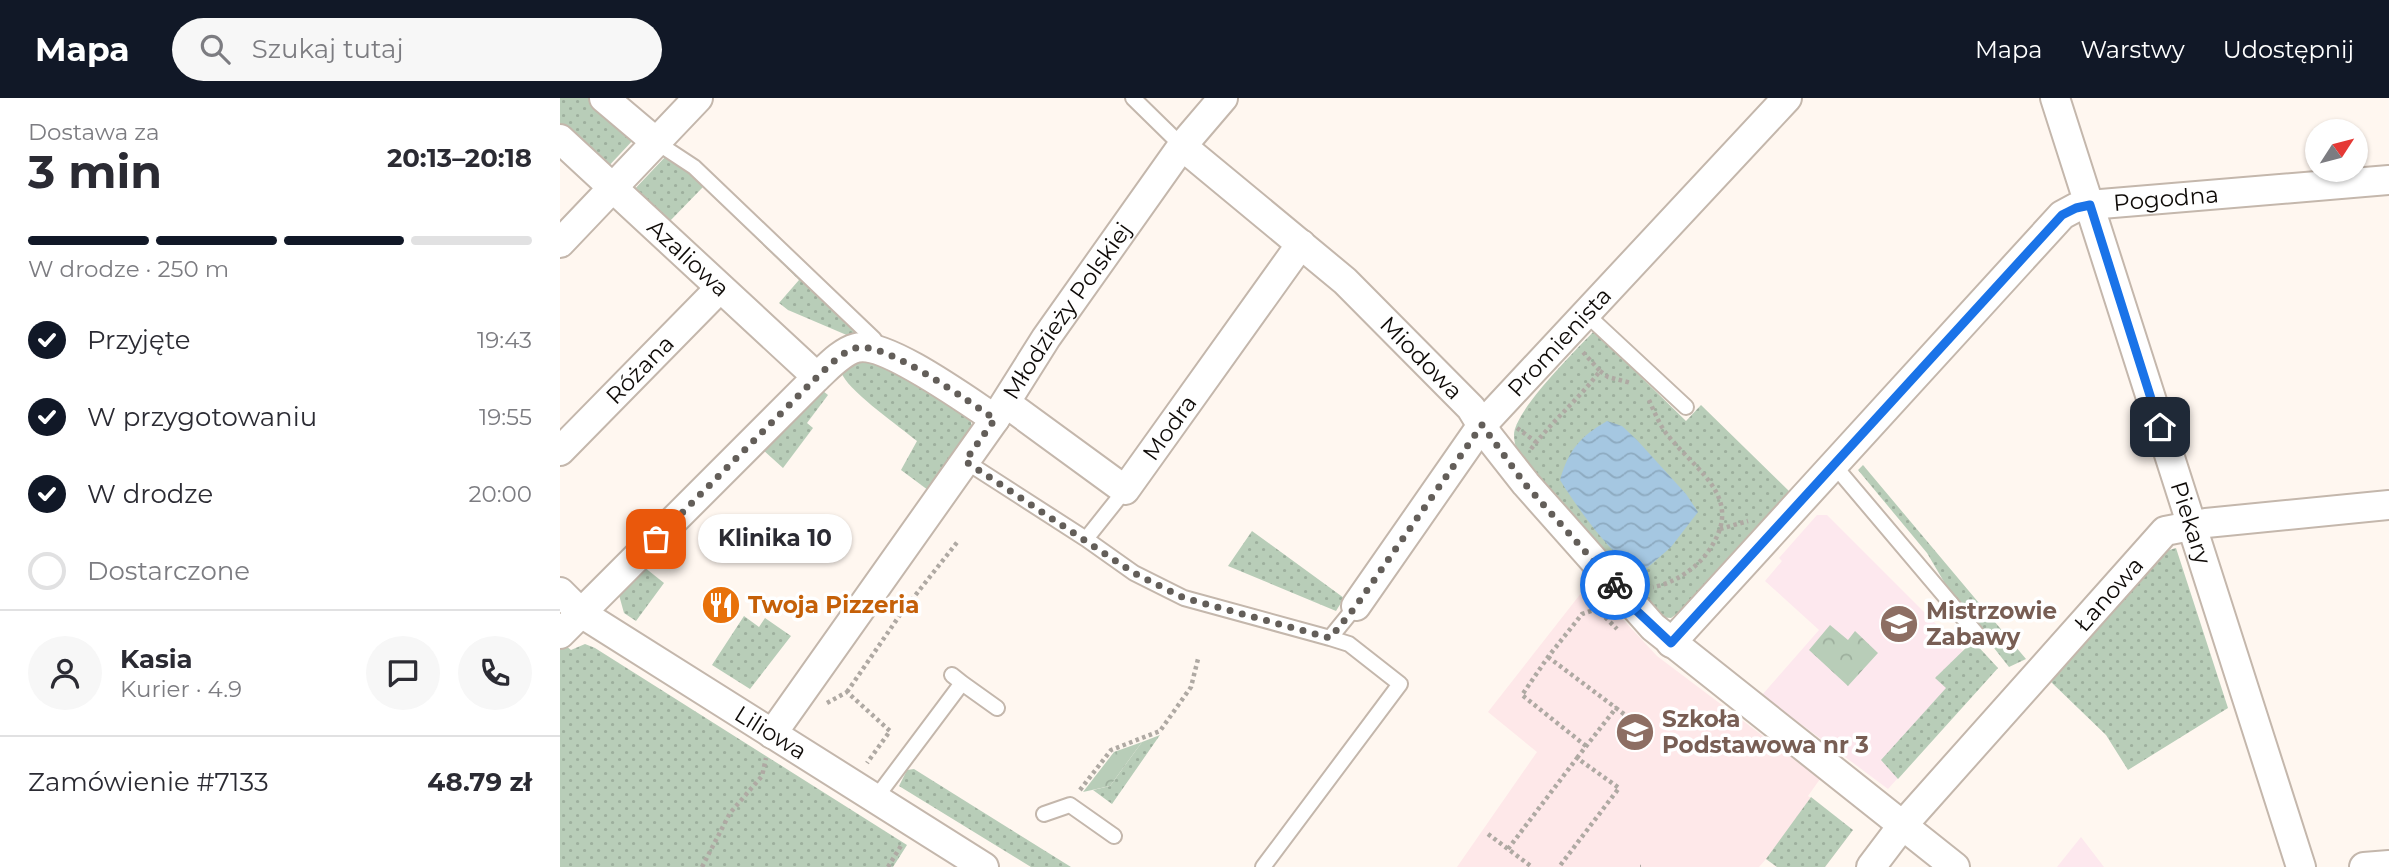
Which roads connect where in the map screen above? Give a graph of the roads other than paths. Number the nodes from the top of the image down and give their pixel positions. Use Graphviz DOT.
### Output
graph roads {
  1 [pos="604,98"];
  2 [pos="698,98"];
  3 [pos="1133,98"];
  4 [pos="1223,98"];
  5 [pos="1787,98"];
  6 [pos="2054,98"];
  7 [pos="560,139"];
  8 [pos="656,142"];
  9 [pos="1182,146"];
  10 [pos="2389,180"];
  11 [pos="612,188"];
  12 [pos="2090,205"];
  13 [pos="560,243"];
  14 [pos="1301,244"];
  15 [pos="719,289"];
  16 [pos="1586,314"];
  17 [pos="872,348"];
  18 [pos="817,377"];
  19 [pos="1686,407"];
  20 [pos="1000,411"];
  21 [pos="1482,425"];
  22 [pos="560,451"];
  23 [pos="965,461"];
  24 [pos="1833,464"];
  25 [pos="1125,490"];
  26 [pos="2389,505"];
  27 [pos="2191,525"];
  28 [pos="1086,539"];
  29 [pos="560,592"];
  30 [pos="1356,606"];
  31 [pos="581,613"];
  32 [pos="1976,633"];
  33 [pos="560,634"];
  34 [pos="1330,638"];
  35 [pos="1671,643"];
  36 [pos="997,708"];
  37 [pos="769,742"];
  38 [pos="875,799"];
  39 [pos="1044,814"];
  40 [pos="1902,826"];
  41 [pos="1114,836"];
  42 [pos="2389,865"];
  43 [pos="984,867"];
  44 [pos="1263,867"];
  45 [pos="1871,867"];
  46 [pos="1955,867"];
  47 [pos="2301,867"];
  48 [pos="2364,867"];
  1 -- 8 [label="street"];
  2 -- 8 [label="street"];
  3 -- 9 [label="lane"];
  4 -- 9 [label="street, Młodzieży Polskiej"];
  5 -- 16 [label="street, Promienista"];
  6 -- 12 [label="street, Piekary"];
  7 -- 11 [label="street, Azaliowa"];
  8 -- 11 [label="street"];
  8 -- 17 [label="lane"];
  9 -- 14 [label="street, Miodowa"];
  9 -- 20 [label="street, Młodzieży Polskiej"];
  10 -- 12 [label="street, Pogodna"];
  11 -- 13 [label="street"];
  11 -- 15 [label="street, Azaliowa"];
  12 -- 24 [label="street, Pogodna"];
  12 -- 27 [label="street, Piekary"];
  14 -- 21 [label="street, Miodowa"];
  14 -- 25 [label="street, Modra"];
  15 -- 18 [label="street, Azaliowa"];
  15 -- 22 [label="street, Różana"];
  16 -- 19 [label="lane"];
  16 -- 21 [label="street, Promienista"];
  17 -- 18 [label="street"];
  17 -- 20 [label="street"];
  18 -- 31 [label="street"];
  20 -- 23 [label="street, Młodzieży Polskiej"];
  20 -- 25 [label="street"];
  21 -- 30 [label="street, Promienista"];
  21 -- 35 [label="street, Miodowa"];
  23 -- 28 [label="lane"];
  23 -- 37 [label="street, Młodzieży Polskiej"];
  24 -- 32 [label="lane"];
  24 -- 35 [label="street, Pogodna"];
  25 -- 28 [label="lane"];
  26 -- 27 [label="street, Łanowa"];
  27 -- 40 [label="street, Łanowa"];
  27 -- 47 [label="street, Piekary"];
  28 -- 34 [label="lane"];
  29 -- 31 [label="street, Liliowa"];
  30 -- 34 [label="lane"];
  31 -- 33 [label="street"];
  31 -- 37 [label="street, Liliowa"];
  34 -- 44 [label="lane"];
  35 -- 40 [label="street, Miodowa"];
  36 -- 38 [label="lane"];
  37 -- 38 [label="street, Liliowa"];
  38 -- 43 [label="street, Liliowa"];
  39 -- 41 [label="lane"];
  40 -- 45 [label="street, Łanowa"];
  40 -- 46 [label="street, Miodowa"];
  42 -- 48 [label="street"];
}
